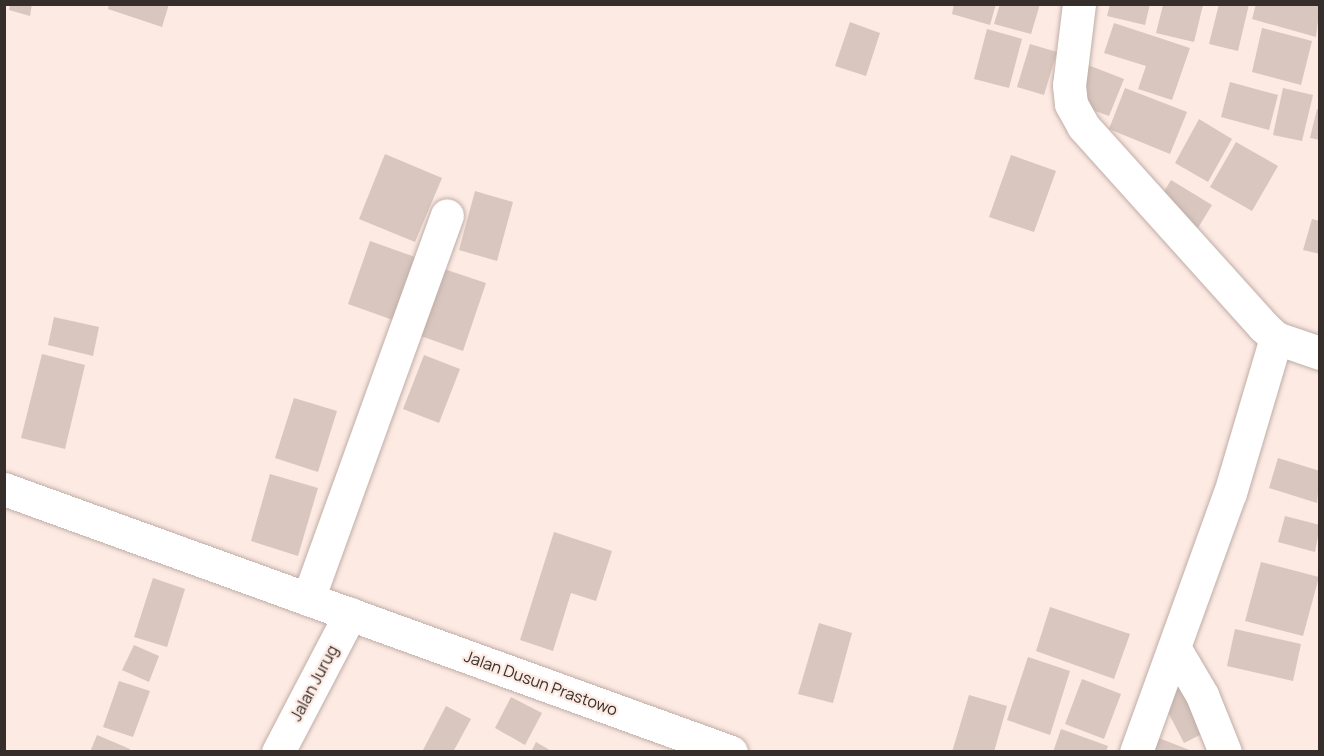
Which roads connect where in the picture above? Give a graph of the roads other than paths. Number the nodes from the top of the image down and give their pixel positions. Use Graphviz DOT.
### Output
graph roads {
  1 [pos="1079,4"];
  2 [pos="447,215"];
  3 [pos="1276,338"];
  4 [pos="1320,353"];
  5 [pos="4,489"];
  6 [pos="308,599"];
  7 [pos="350,614"];
  8 [pos="1175,649"];
  9 [pos="278,752"];
  10 [pos="731,752"];
  11 [pos="1136,752"];
  12 [pos="1225,752"];
  1 -- 3 [label="street"];
  2 -- 6 [label="street"];
  3 -- 4 [label="street"];
  3 -- 8 [label="street"];
  5 -- 6 [label="street, Jalan Dusun Prastowo"];
  6 -- 7 [label="street, Jalan Dusun Prastowo"];
  7 -- 9 [label="street, Jalan Jurug"];
  7 -- 10 [label="street, Jalan Dusun Prastowo"];
  8 -- 11 [label="street"];
  8 -- 12 [label="street"];
}
